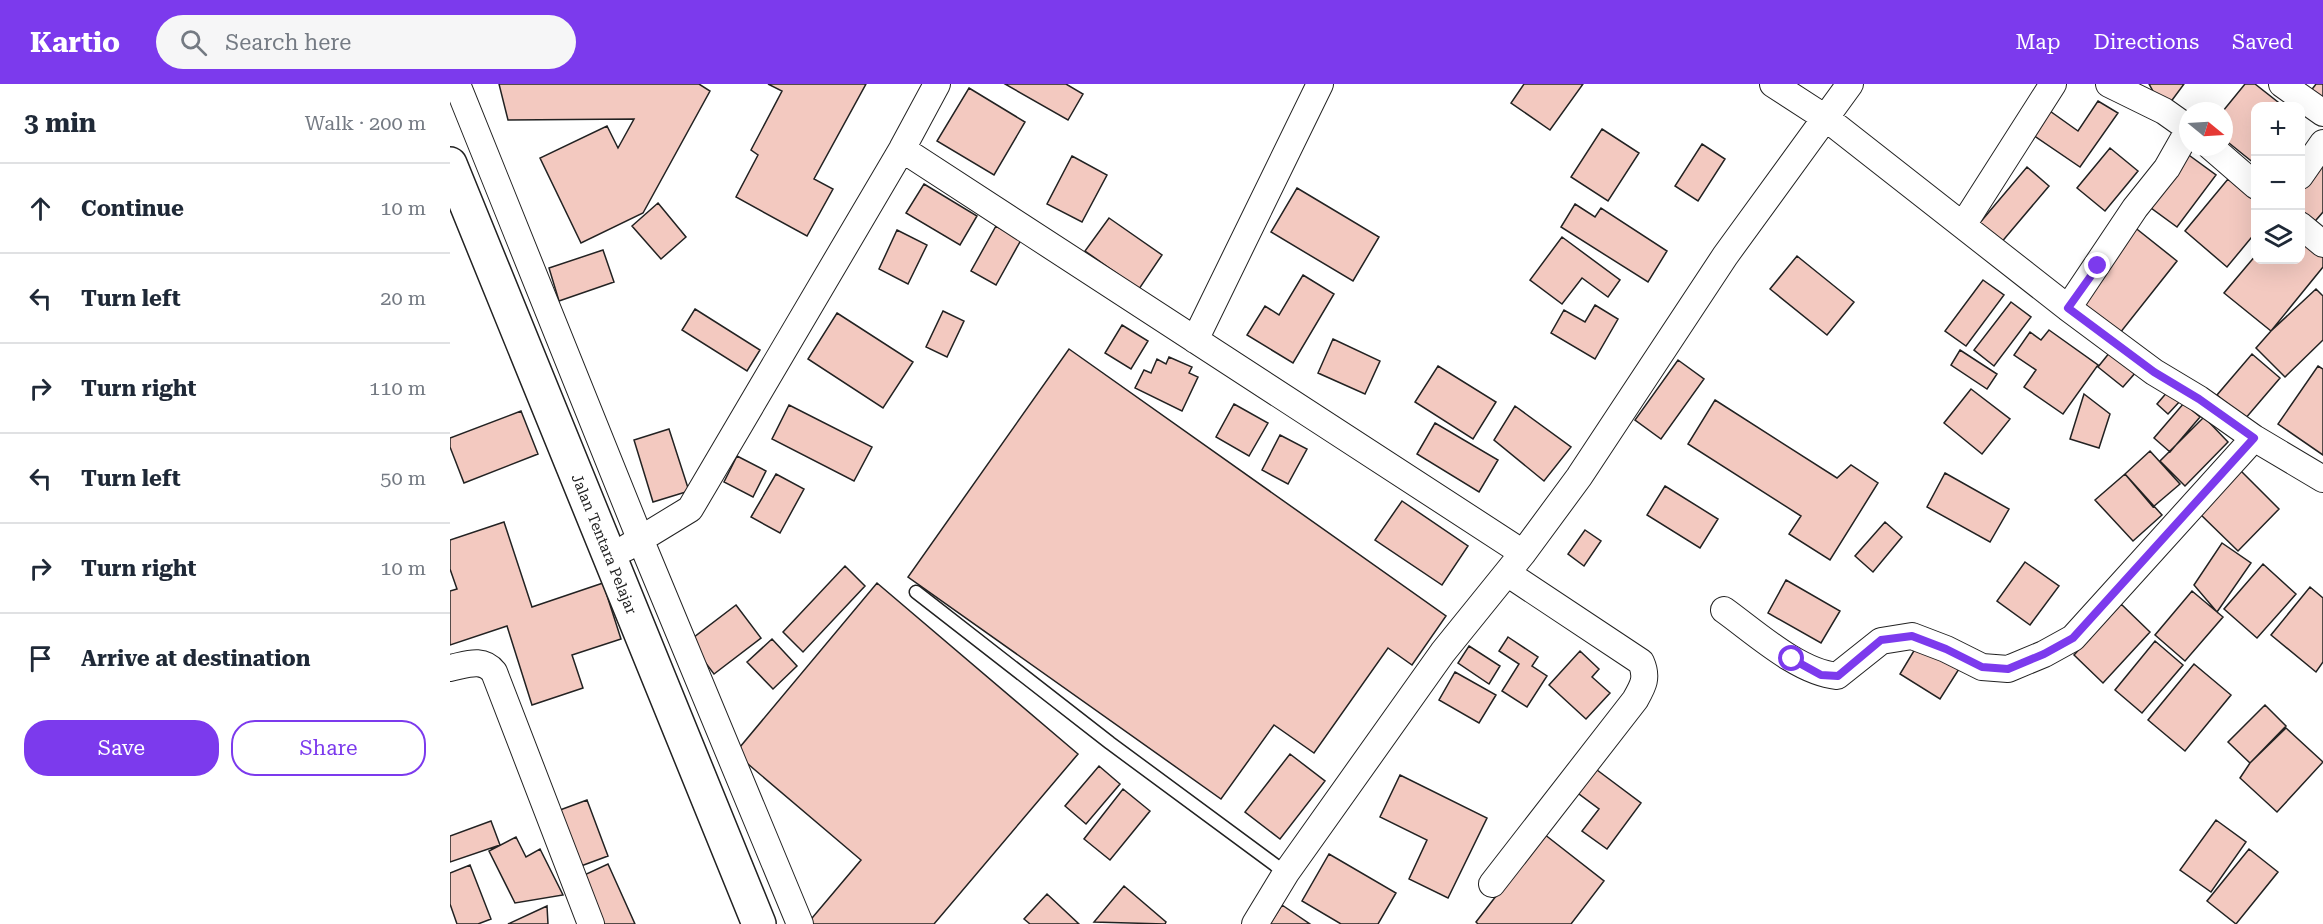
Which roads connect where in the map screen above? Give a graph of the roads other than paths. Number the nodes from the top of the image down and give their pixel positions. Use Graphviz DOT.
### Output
graph roads {
  1 [pos="457,84"];
  2 [pos="937,84"];
  3 [pos="1320,84"];
  4 [pos="1773,84"];
  5 [pos="1850,84"];
  6 [pos="2053,84"];
  7 [pos="2109,84"];
  8 [pos="2282,84"];
  9 [pos="2323,113"];
  10 [pos="1827,118"];
  11 [pos="2179,122"];
  12 [pos="2323,143"];
  13 [pos="2179,146"];
  14 [pos="903,148"];
  15 [pos="2221,156"];
  16 [pos="450,164"];
  17 [pos="2305,170"];
  18 [pos="2251,182"];
  19 [pos="497,183"];
  20 [pos="464,198"];
  21 [pos="1963,225"];
  22 [pos="2305,228"];
  23 [pos="2323,244"];
  24 [pos="2068,308"];
  25 [pos="1195,340"];
  26 [pos="2254,438"];
  27 [pos="2323,479"];
  28 [pos="641,541"];
  29 [pos="1523,553"];
  30 [pos="610,557"];
  31 [pos="1507,573"];
  32 [pos="916,592"];
  33 [pos="1724,610"];
  34 [pos="450,668"];
  35 [pos="1286,873"];
  36 [pos="1492,884"];
  37 [pos="591,924"];
  38 [pos="759,924"];
  39 [pos="800,924"];
  40 [pos="1255,924"];
  1 -- 19 [label="street"];
  2 -- 14 [label="street"];
  3 -- 25 [label="street"];
  4 -- 10 [label="street"];
  5 -- 10 [label="street"];
  6 -- 21 [label="street"];
  7 -- 11 [label="street"];
  8 -- 9 [label="street"];
  10 -- 21 [label="street"];
  10 -- 29 [label="street"];
  12 -- 17 [label="street"];
  13 -- 24 [label="street"];
  14 -- 25 [label="street"];
  14 -- 28 [label="street"];
  15 -- 18 [label="street"];
  16 -- 20 [label="main road, Jalan Tentara Pelajar"];
  19 -- 20 [label="street"];
  19 -- 28 [label="street"];
  20 -- 30 [label="main road, Jalan Tentara Pelajar"];
  21 -- 24 [label="street"];
  22 -- 23 [label="street"];
  24 -- 26 [label="street"];
  25 -- 29 [label="street"];
  26 -- 27 [label="street"];
  26 -- 33 [label="street"];
  28 -- 30 [label="street"];
  28 -- 39 [label="street"];
  29 -- 31 [label="street"];
  30 -- 38 [label="main road, Jalan Tentara Pelajar"];
  31 -- 35 [label="street"];
  31 -- 36 [label="street"];
  32 -- 35 [label="lane"];
  34 -- 37 [label="street"];
  35 -- 40 [label="street"];
}
